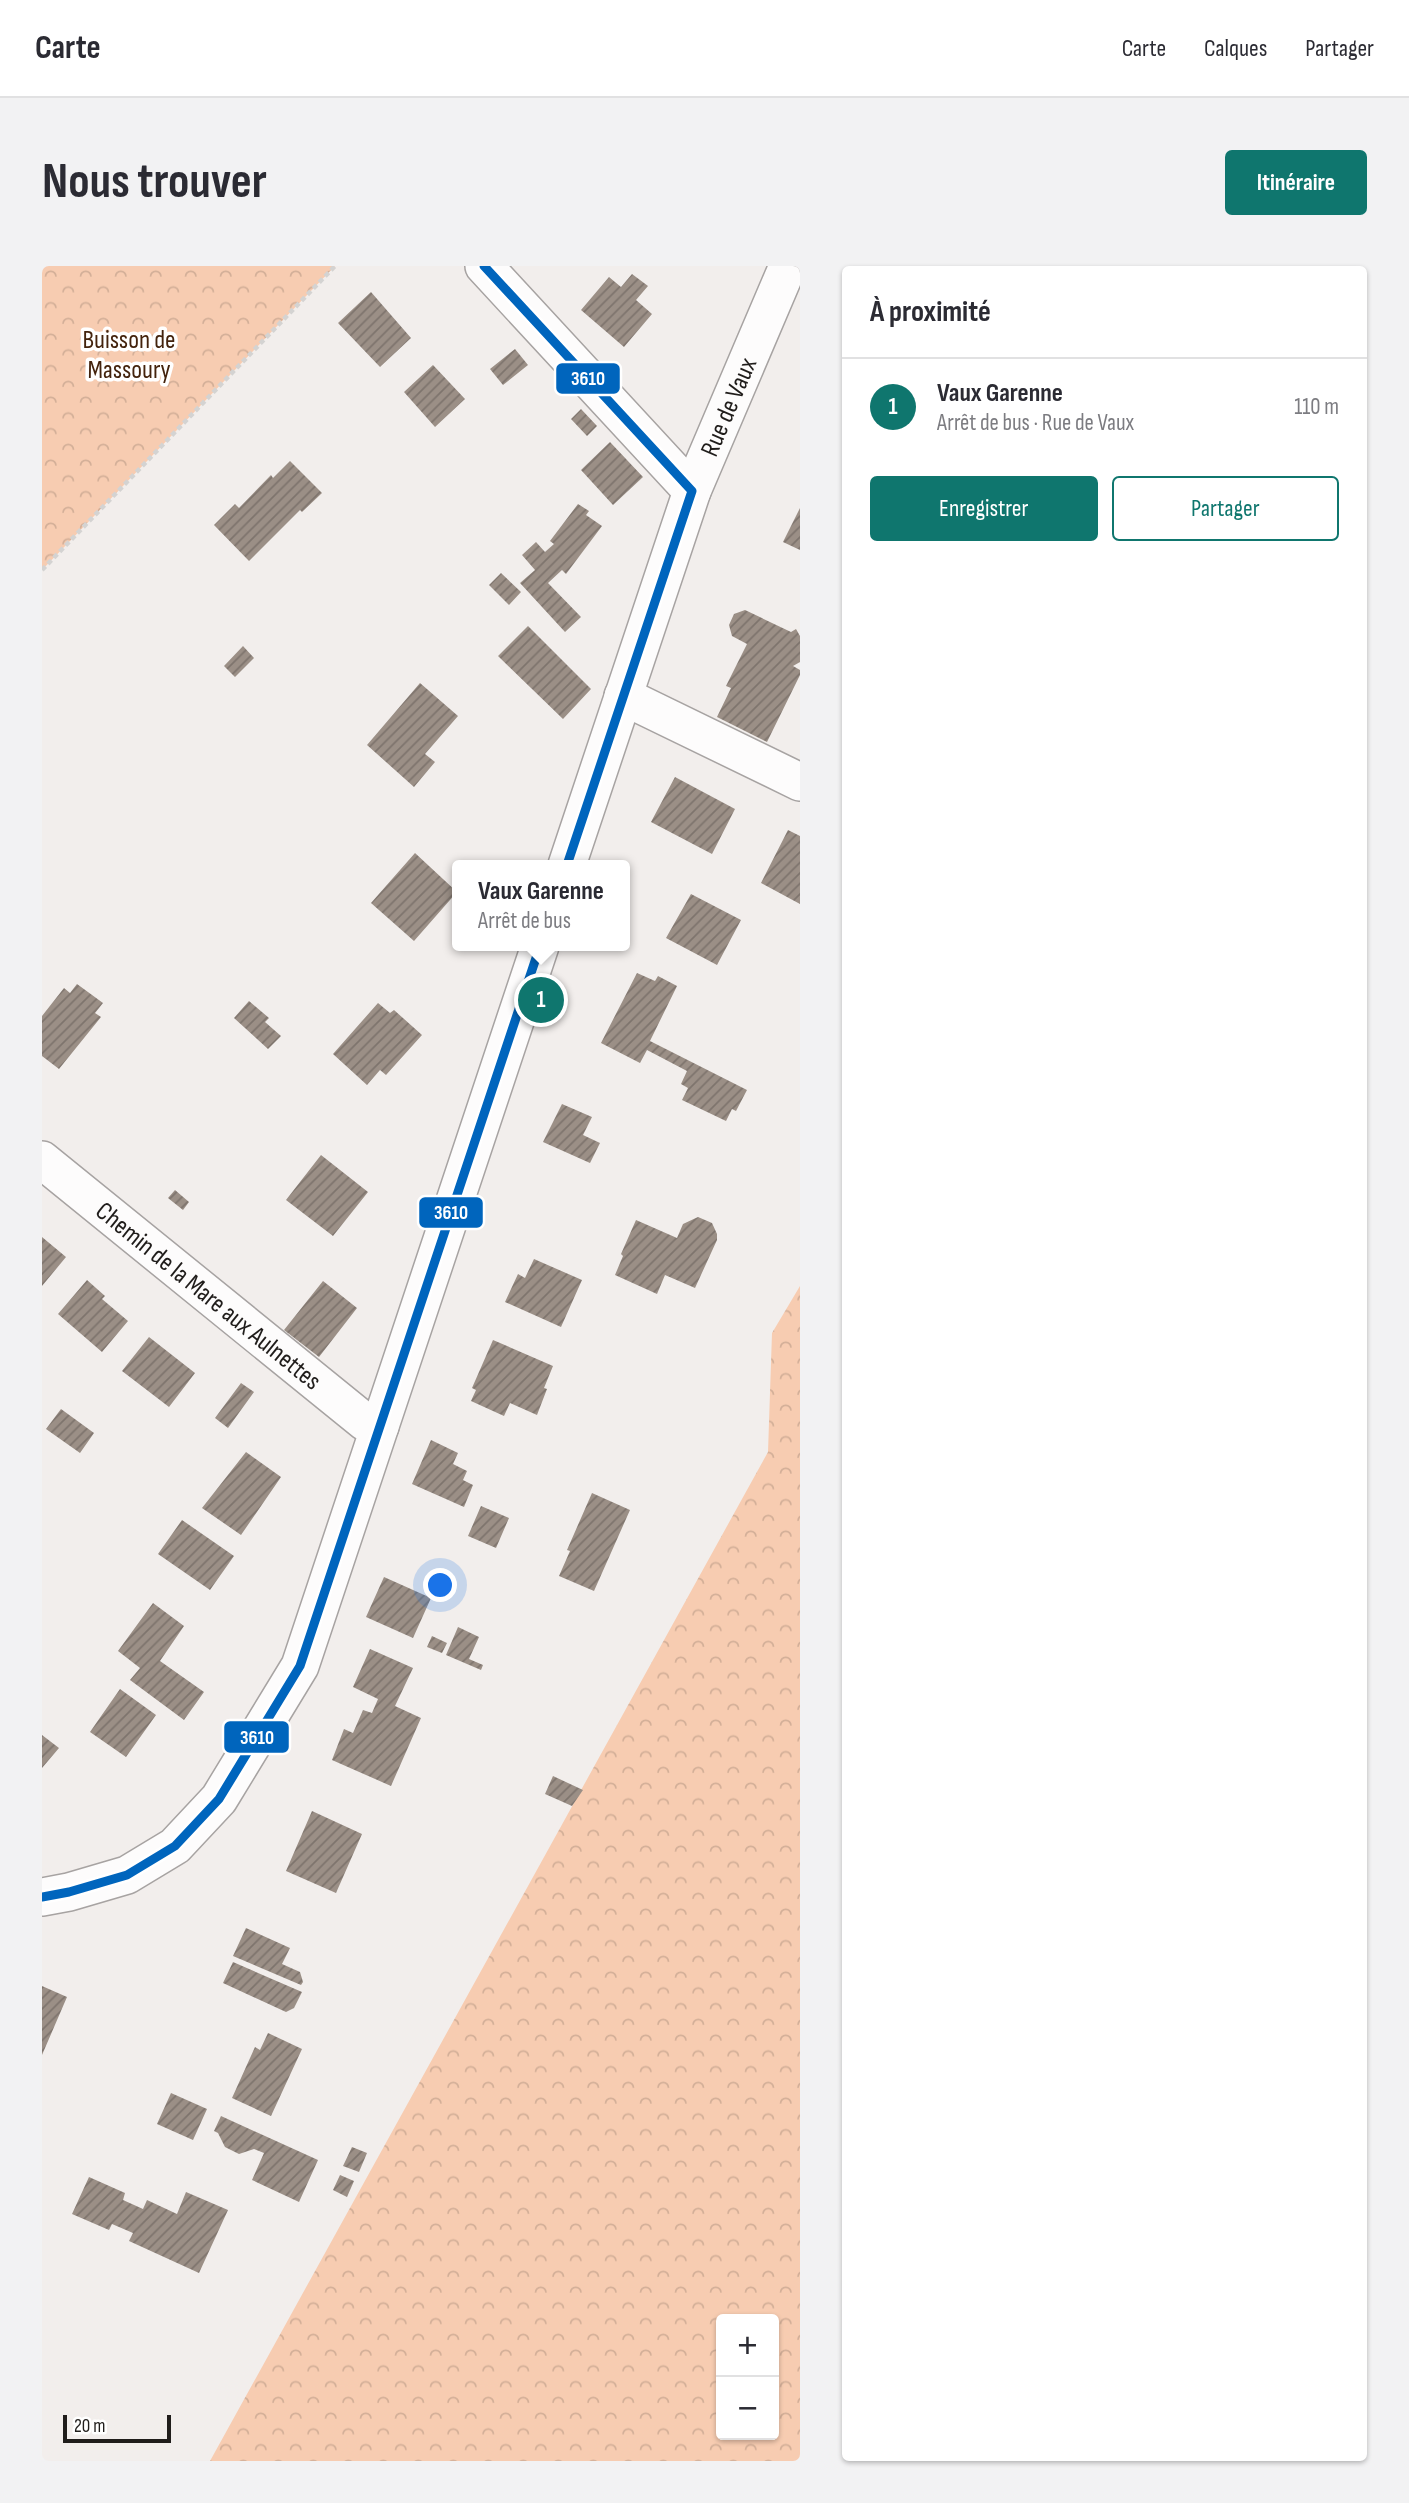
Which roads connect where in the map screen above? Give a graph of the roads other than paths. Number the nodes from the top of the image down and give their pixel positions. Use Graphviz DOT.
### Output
graph roads {
  1 [pos="484,266"];
  2 [pos="788,266"];
  3 [pos="692,491"];
  4 [pos="623,696"];
  5 [pos="800,782"];
  6 [pos="569,860"];
  7 [pos="538,951"];
  8 [pos="42,1160"];
  9 [pos="380,1426"];
  10 [pos="42,1897"];
  1 -- 3 [label="street"];
  2 -- 3 [label="street, Rue de Vaux"];
  3 -- 4 [label="street, Rue de Vaux"];
  4 -- 5 [label="street"];
  4 -- 6 [label="street, Rue de Vaux"];
  7 -- 9 [label="street"];
  8 -- 9 [label="street, Chemin de la Mare aux Aulnettes"];
  9 -- 10 [label="street"];
}
